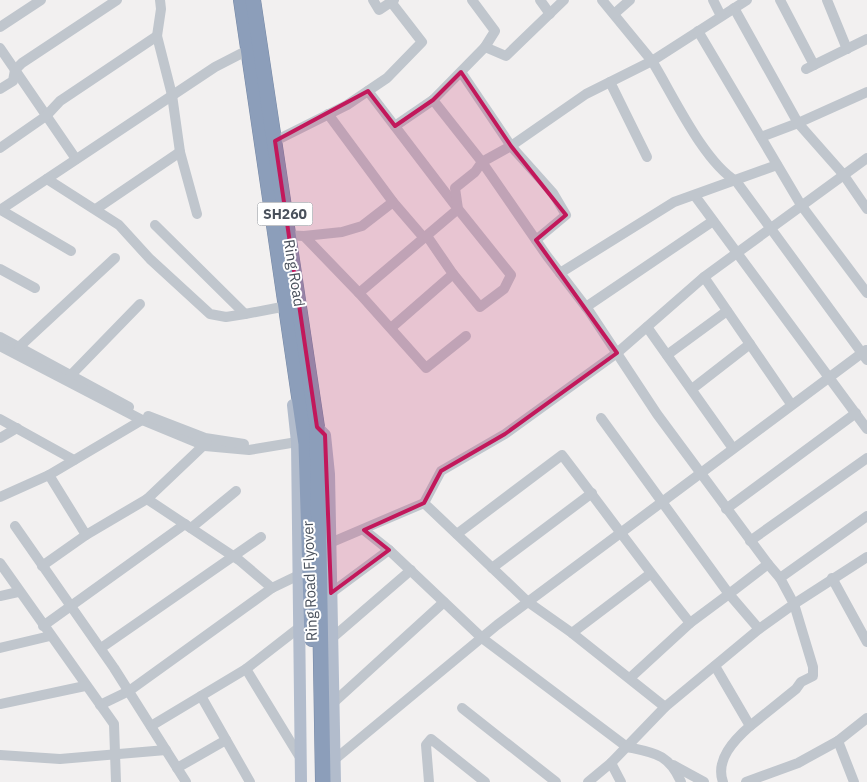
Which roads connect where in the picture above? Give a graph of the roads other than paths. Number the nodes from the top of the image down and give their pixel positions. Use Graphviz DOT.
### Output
graph roads {
  1 [pos="41,0"];
  2 [pos="118,0"];
  3 [pos="160,0"];
  4 [pos="241,0"];
  5 [pos="253,0"];
  6 [pos="372,0"];
  7 [pos="472,0"];
  8 [pos="540,0"];
  9 [pos="564,0"];
  10 [pos="602,0"];
  11 [pos="630,0"];
  12 [pos="712,0"];
  13 [pos="747,0"];
  14 [pos="780,0"];
  15 [pos="827,0"];
  16 [pos="392,1"];
  17 [pos="734,8"];
  18 [pos="550,14"];
  19 [pos="614,14"];
  20 [pos="720,16"];
  21 [pos="0,27"];
  22 [pos="698,31"];
  23 [pos="157,36"];
  24 [pos="867,39"];
  25 [pos="485,47"];
  26 [pos="0,48"];
  27 [pos="847,49"];
  28 [pos="248,50"];
  29 [pos="652,60"];
  30 [pos="15,70"];
  31 [pos="461,72"];
  32 [pos="610,82"];
  33 [pos="0,89"];
  34 [pos="368,91"];
  35 [pos="867,92"];
  36 [pos="172,95"];
  37 [pos="433,100"];
  38 [pos="328,114"];
  39 [pos="46,116"];
  40 [pos="798,123"];
  41 [pos="395,126"];
  42 [pos="761,137"];
  43 [pos="275,141"];
  44 [pos="512,146"];
  45 [pos="0,148"];
  46 [pos="180,152"];
  47 [pos="647,157"];
  48 [pos="867,158"];
  49 [pos="76,160"];
  50 [pos="482,162"];
  51 [pos="778,164"];
  52 [pos="843,174"];
  53 [pos="47,179"];
  54 [pos="736,181"];
  55 [pos="695,196"];
  56 [pos="393,202"];
  57 [pos="801,205"];
  58 [pos="96,209"];
  59 [pos="458,209"];
  60 [pos="0,210"];
  61 [pos="867,210"];
  62 [pos="197,214"];
  63 [pos="713,221"];
  64 [pos="155,225"];
  65 [pos="771,227"];
  66 [pos="282,236"];
  67 [pos="304,236"];
  68 [pos="426,238"];
  69 [pos="536,240"];
  70 [pos="71,251"];
  71 [pos="737,252"];
  72 [pos="115,258"];
  73 [pos="0,269"];
  74 [pos="560,273"];
  75 [pos="453,274"];
  76 [pos="704,277"];
  77 [pos="35,288"];
  78 [pos="359,293"];
  79 [pos="867,293"];
  80 [pos="140,304"];
  81 [pos="286,306"];
  82 [pos="586,307"];
  83 [pos="727,311"];
  84 [pos="245,314"];
  85 [pos="647,327"];
  86 [pos="391,328"];
  87 [pos="466,336"];
  88 [pos="0,337"];
  89 [pos="750,344"];
  90 [pos="0,346"];
  91 [pos="19,347"];
  92 [pos="617,353"];
  93 [pos="865,354"];
  94 [pos="668,355"];
  95 [pos="71,375"];
  96 [pos="829,377"];
  97 [pos="298,381"];
  98 [pos="692,389"];
  99 [pos="791,404"];
  100 [pos="856,413"];
  101 [pos="601,418"];
  102 [pos="0,419"];
  103 [pos="142,420"];
  104 [pos="317,427"];
  105 [pos="17,428"];
  106 [pos="867,429"];
  107 [pos="176,432"];
  108 [pos="0,438"];
  109 [pos="207,442"];
  110 [pos="297,442"];
  111 [pos="732,447"];
  112 [pos="867,458"];
  113 [pos="74,460"];
  114 [pos="700,472"];
  115 [pos="49,475"];
  116 [pos="236,491"];
  117 [pos="592,494"];
  118 [pos="0,497"];
  119 [pos="147,499"];
  120 [pos="661,502"];
  121 [pos="424,503"];
  122 [pos="726,509"];
  123 [pos="867,516"];
  124 [pos="15,526"];
  125 [pos="188,526"];
  126 [pos="364,530"];
  127 [pos="621,532"];
  128 [pos="457,534"];
  129 [pos="86,535"];
  130 [pos="261,537"];
  131 [pos="750,541"];
  132 [pos="330,543"];
  133 [pos="389,550"];
  134 [pos="233,556"];
  135 [pos="867,557"];
  136 [pos="0,563"];
  137 [pos="768,564"];
  138 [pos="42,566"];
  139 [pos="492,568"];
  140 [pos="411,570"];
  141 [pos="650,574"];
  142 [pos="299,575"];
  143 [pos="780,578"];
  144 [pos="832,578"];
  145 [pos="272,588"];
  146 [pos="18,592"];
  147 [pos="331,592"];
  148 [pos="729,594"];
  149 [pos="0,596"];
  150 [pos="444,602"];
  151 [pos="528,602"];
  152 [pos="794,604"];
  153 [pos="70,606"];
  154 [pos="690,623"];
  155 [pos="43,626"];
  156 [pos="300,628"];
  157 [pos="759,629"];
  158 [pos="572,633"];
  159 [pos="50,636"];
  160 [pos="482,638"];
  161 [pos="331,639"];
  162 [pos="867,642"];
  163 [pos="0,648"];
  164 [pos="100,648"];
  165 [pos="715,666"];
  166 [pos="246,669"];
  167 [pos="630,678"];
  168 [pos="85,686"];
  169 [pos="129,691"];
  170 [pos="201,696"];
  171 [pos="333,703"];
  172 [pos="0,704"];
  173 [pos="100,705"];
  174 [pos="665,707"];
  175 [pos="462,708"];
  176 [pos="867,718"];
  177 [pos="151,726"];
  178 [pos="750,726"];
  179 [pos="226,740"];
  180 [pos="838,741"];
  181 [pos="627,747"];
  182 [pos="166,750"];
  183 [pos="0,754"];
  184 [pos="116,756"];
  185 [pos="300,759"];
  186 [pos="334,760"];
  187 [pos="612,763"];
  188 [pos="673,765"];
  189 [pos="177,768"];
  190 [pos="116,782"];
  191 [pos="186,782"];
  192 [pos="250,782"];
  193 [pos="301,782"];
  194 [pos="314,782"];
  195 [pos="324,782"];
  196 [pos="335,782"];
  197 [pos="429,782"];
  198 [pos="485,782"];
  199 [pos="556,782"];
  200 [pos="588,782"];
  201 [pos="621,782"];
  202 [pos="681,782"];
  203 [pos="704,782"];
  204 [pos="723,782"];
  205 [pos="746,782"];
  206 [pos="854,782"];
  1 -- 21 [label="street"];
  2 -- 30 [label="street"];
  3 -- 23 [label="street"];
  4 -- 28 [label="highway, Ring Road / SH260"];
  5 -- 43 [label="highway, Ring Road / SH260"];
  6 -- 16 [label="street"];
  7 -- 25 [label="street"];
  8 -- 18 [label="street"];
  9 -- 18 [label="street"];
  10 -- 19 [label="street"];
  11 -- 19 [label="street"];
  12 -- 20 [label="street"];
  13 -- 17 [label="street"];
  14 -- 27 [label="street"];
  15 -- 27 [label="street"];
  16 -- 34 [label="street"];
  17 -- 20 [label="street"];
  17 -- 40 [label="street"];
  18 -- 25 [label="street"];
  19 -- 29 [label="street"];
  20 -- 22 [label="street"];
  22 -- 29 [label="street"];
  22 -- 42 [label="street"];
  23 -- 36 [label="street"];
  23 -- 39 [label="street"];
  24 -- 27 [label="street"];
  25 -- 31 [label="street"];
  26 -- 30 [label="street"];
  28 -- 36 [label="street"];
  28 -- 66 [label="highway, Ring Road / SH260"];
  29 -- 32 [label="street"];
  29 -- 54 [label="street"];
  30 -- 33 [label="street"];
  30 -- 39 [label="street"];
  31 -- 37 [label="street"];
  31 -- 44 [label="street"];
  32 -- 44 [label="street"];
  32 -- 47 [label="street"];
  34 -- 38 [label="street"];
  34 -- 41 [label="street"];
  35 -- 40 [label="street"];
  36 -- 46 [label="street"];
  36 -- 49 [label="street"];
  37 -- 41 [label="street"];
  37 -- 50 [label="street"];
  38 -- 43 [label="street"];
  38 -- 56 [label="street"];
  39 -- 45 [label="street"];
  39 -- 49 [label="street"];
  40 -- 42 [label="street"];
  40 -- 52 [label="street"];
  41 -- 59 [label="street"];
  42 -- 51 [label="street"];
  43 -- 66 [label="highway, Ring Road / SH260"];
  44 -- 50 [label="street"];
  44 -- 69 [label="street"];
  46 -- 58 [label="street"];
  46 -- 62 [label="street"];
  48 -- 52 [label="street"];
  49 -- 53 [label="street"];
  50 -- 59 [label="street"];
  50 -- 69 [label="street"];
  51 -- 54 [label="street"];
  51 -- 57 [label="street"];
  52 -- 57 [label="street"];
  52 -- 61 [label="street"];
  53 -- 58 [label="street"];
  53 -- 60 [label="street"];
  54 -- 55 [label="street"];
  54 -- 65 [label="street"];
  55 -- 63 [label="street"];
  55 -- 74 [label="street"];
  56 -- 67 [label="street"];
  56 -- 68 [label="street"];
  57 -- 65 [label="street"];
  57 -- 79 [label="street"];
  58 -- 84 [label="street"];
  59 -- 68 [label="street"];
  59 -- 75 [label="street"];
  60 -- 70 [label="street"];
  63 -- 71 [label="street"];
  63 -- 82 [label="street"];
  64 -- 84 [label="street"];
  65 -- 71 [label="street"];
  65 -- 93 [label="street"];
  66 -- 67 [label="street"];
  66 -- 81 [label="highway, Ring Road / SH260"];
  66 -- 104 [label="highway, Ring Road / SH260"];
  67 -- 78 [label="street"];
  68 -- 75 [label="street"];
  68 -- 78 [label="street"];
  69 -- 74 [label="street"];
  71 -- 76 [label="street"];
  71 -- 96 [label="street"];
  72 -- 91 [label="street"];
  73 -- 77 [label="street"];
  74 -- 82 [label="street"];
  75 -- 86 [label="street"];
  76 -- 83 [label="street"];
  76 -- 85 [label="street"];
  78 -- 86 [label="street"];
  80 -- 95 [label="street"];
  81 -- 84 [label="street"];
  81 -- 97 [label="highway, Ring Road / SH260"];
  82 -- 92 [label="street"];
  83 -- 89 [label="street"];
  83 -- 94 [label="street"];
  85 -- 92 [label="street"];
  85 -- 94 [label="street"];
  86 -- 87 [label="street"];
  88 -- 91 [label="street"];
  89 -- 98 [label="street"];
  89 -- 99 [label="street"];
  90 -- 103 [label="street"];
  91 -- 95 [label="street"];
  92 -- 114 [label="street"];
  92 -- 121 [label="street"];
  93 -- 96 [label="street"];
  94 -- 98 [label="street"];
  95 -- 107 [label="street"];
  96 -- 99 [label="street"];
  96 -- 100 [label="street"];
  97 -- 110 [label="main road"];
  97 -- 194 [label="highway, Ring Road Flyover / SH260"];
  98 -- 111 [label="street"];
  99 -- 111 [label="street"];
  100 -- 106 [label="street"];
  100 -- 122 [label="street"];
  101 -- 120 [label="street"];
  102 -- 105 [label="street"];
  103 -- 107 [label="street"];
  103 -- 113 [label="street"];
  104 -- 132 [label="main road"];
  104 -- 195 [label="highway, Ring Road Flyover / SH260"];
  105 -- 108 [label="street"];
  105 -- 113 [label="street"];
  107 -- 109 [label="street"];
  109 -- 110 [label="street"];
  109 -- 119 [label="street"];
  110 -- 142 [label="main road"];
  111 -- 114 [label="street"];
  112 -- 131 [label="street"];
  113 -- 115 [label="street"];
  114 -- 120 [label="street"];
  114 -- 122 [label="street"];
  115 -- 118 [label="street"];
  115 -- 129 [label="street"];
  116 -- 125 [label="street"];
  117 -- 127 [label="street"];
  117 -- 128 [label="street"];
  117 -- 139 [label="street"];
  119 -- 125 [label="street"];
  119 -- 129 [label="street"];
  120 -- 127 [label="street"];
  120 -- 148 [label="street"];
  121 -- 126 [label="street"];
  121 -- 128 [label="street"];
  122 -- 131 [label="street"];
  123 -- 143 [label="street"];
  124 -- 138 [label="street"];
  125 -- 134 [label="street"];
  125 -- 153 [label="street"];
  126 -- 132 [label="street"];
  126 -- 133 [label="street"];
  127 -- 141 [label="street"];
  127 -- 151 [label="street"];
  128 -- 139 [label="street"];
  129 -- 138 [label="street"];
  130 -- 134 [label="street"];
  131 -- 137 [label="street"];
  132 -- 147 [label="main road"];
  133 -- 140 [label="street"];
  133 -- 147 [label="street"];
  134 -- 145 [label="street"];
  134 -- 164 [label="street"];
  135 -- 144 [label="street"];
  136 -- 146 [label="street"];
  137 -- 143 [label="street"];
  137 -- 148 [label="street"];
  138 -- 153 [label="street"];
  139 -- 151 [label="street"];
  140 -- 150 [label="street"];
  140 -- 161 [label="street"];
  141 -- 154 [label="street"];
  141 -- 158 [label="street"];
  142 -- 145 [label="street"];
  142 -- 156 [label="main road"];
  143 -- 152 [label="street"];
  144 -- 152 [label="street"];
  144 -- 162 [label="street"];
  145 -- 169 [label="street"];
  146 -- 149 [label="street"];
  146 -- 155 [label="street"];
  147 -- 161 [label="main road"];
  148 -- 154 [label="street"];
  148 -- 157 [label="street"];
  150 -- 160 [label="street"];
  150 -- 171 [label="street"];
  151 -- 158 [label="street"];
  151 -- 160 [label="street"];
  152 -- 157 [label="street"];
  152 -- 178 [label="street"];
  153 -- 155 [label="street"];
  153 -- 164 [label="street"];
  154 -- 167 [label="street"];
  155 -- 159 [label="street"];
  156 -- 166 [label="street"];
  156 -- 185 [label="main road"];
  157 -- 165 [label="street"];
  158 -- 167 [label="street"];
  159 -- 163 [label="street"];
  159 -- 168 [label="street"];
  160 -- 181 [label="street"];
  160 -- 186 [label="street"];
  161 -- 171 [label="main road"];
  164 -- 169 [label="street"];
  165 -- 174 [label="street"];
  165 -- 178 [label="street"];
  166 -- 170 [label="street"];
  166 -- 185 [label="street"];
  167 -- 174 [label="street"];
  168 -- 172 [label="street"];
  168 -- 173 [label="street"];
  169 -- 173 [label="street"];
  169 -- 177 [label="street"];
  170 -- 177 [label="street"];
  170 -- 179 [label="street"];
  171 -- 186 [label="main road"];
  173 -- 184 [label="street"];
  174 -- 181 [label="street"];
  175 -- 199 [label="street"];
  176 -- 180 [label="street"];
  177 -- 182 [label="street"];
  178 -- 204 [label="street"];
  179 -- 189 [label="street"];
  179 -- 192 [label="street"];
  180 -- 205 [label="street"];
  180 -- 206 [label="street"];
  181 -- 187 [label="street"];
  181 -- 188 [label="street"];
  182 -- 184 [label="street"];
  182 -- 189 [label="street"];
  183 -- 184 [label="street"];
  184 -- 190 [label="street"];
  185 -- 193 [label="main road"];
  186 -- 196 [label="main road"];
  187 -- 200 [label="street"];
  187 -- 201 [label="street"];
  188 -- 202 [label="street"];
  188 -- 203 [label="street"];
  189 -- 191 [label="street"];
  197 -- 198 [label="street"];
}
